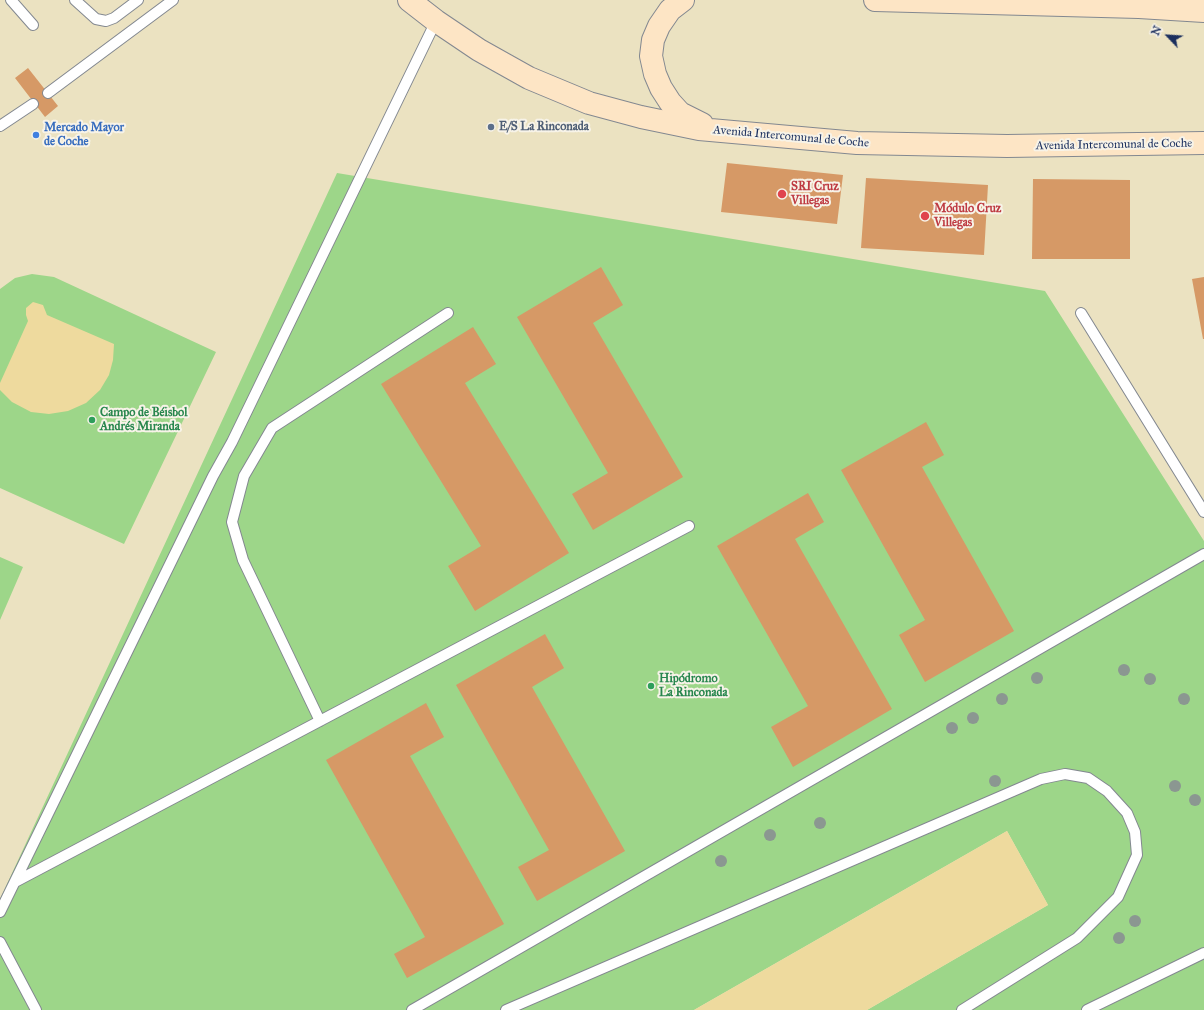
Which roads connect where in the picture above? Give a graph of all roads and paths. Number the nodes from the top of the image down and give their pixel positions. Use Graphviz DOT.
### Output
graph roads {
  1 [pos="11,0"];
  2 [pos="77,0"];
  3 [pos="138,0"];
  4 [pos="173,0"];
  5 [pos="409,0"];
  6 [pos="683,0"];
  7 [pos="875,0"];
  8 [pos="1198,13"];
  9 [pos="436,21"];
  10 [pos="32,25"];
  11 [pos="48,93"];
  12 [pos="33,104"];
  13 [pos="0,126"];
  14 [pos="1204,128"];
  15 [pos="718,132"];
  16 [pos="1204,143"];
  17 [pos="1182,144"];
  18 [pos="1081,313"];
  19 [pos="448,314"];
  20 [pos="1204,512"];
  21 [pos="689,526"];
  22 [pos="1204,554"];
  23 [pos="320,721"];
  24 [pos="15,882"];
  25 [pos="0,912"];
  26 [pos="0,942"];
  27 [pos="1204,953"];
  28 [pos="36,1010"];
  29 [pos="412,1010"];
  30 [pos="506,1010"];
  31 [pos="962,1010"];
  32 [pos="1087,1010"];
  1 -- 10 [label="lane"];
  2 -- 3 [label="lane"];
  4 -- 11 [label="lane"];
  5 -- 9 [label="main road, Avenida Intercomunal de Coche"];
  6 -- 15 [label="main road"];
  7 -- 8 [label="main road"];
  9 -- 15 [label="main road, Avenida Intercomunal de Coche"];
  9 -- 24 [label="lane"];
  12 -- 13 [label="lane"];
  14 -- 17 [label="main road"];
  15 -- 17 [label="main road, Avenida Intercomunal de Coche"];
  16 -- 17 [label="main road, Avenida Intercomunal de Coche"];
  18 -- 20 [label="lane"];
  19 -- 23 [label="lane"];
  21 -- 23 [label="lane"];
  22 -- 29 [label="lane"];
  23 -- 24 [label="lane"];
  24 -- 25 [label="lane"];
  26 -- 28 [label="lane"];
  27 -- 32 [label="lane"];
  30 -- 31 [label="lane"];
}
